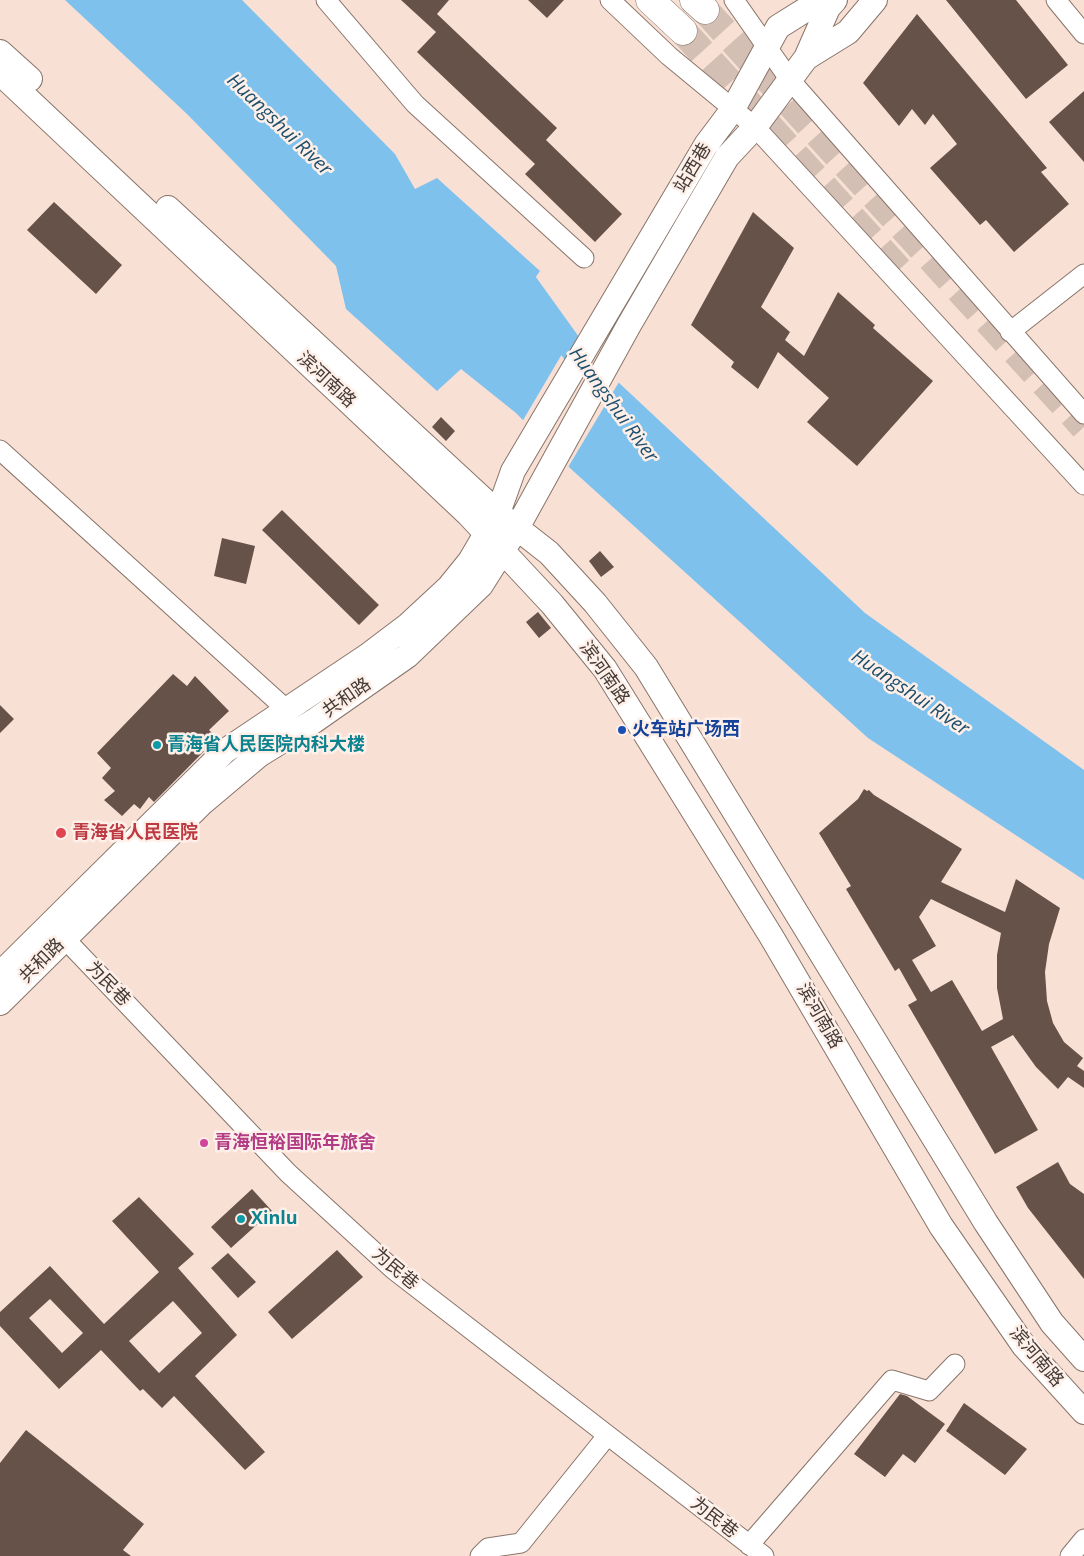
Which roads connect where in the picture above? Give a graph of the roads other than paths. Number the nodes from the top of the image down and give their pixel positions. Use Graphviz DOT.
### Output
graph roads {
  1 [pos="326,0"];
  2 [pos="610,0"];
  3 [pos="650,0"];
  4 [pos="734,0"];
  5 [pos="788,0"];
  6 [pos="875,0"];
  7 [pos="1056,0"];
  8 [pos="826,2"];
  9 [pos="683,31"];
  10 [pos="1084,34"];
  11 [pos="773,37"];
  12 [pos="0,52"];
  13 [pos="806,58"];
  14 [pos="0,73"];
  15 [pos="790,80"];
  16 [pos="733,109"];
  17 [pos="755,127"];
  18 [pos="584,258"];
  19 [pos="1084,274"];
  20 [pos="1010,332"];
  21 [pos="1084,414"];
  22 [pos="0,450"];
  23 [pos="512,471"];
  24 [pos="1084,485"];
  25 [pos="536,492"];
  26 [pos="492,523"];
  27 [pos="517,528"];
  28 [pos="503,550"];
  29 [pos="287,710"];
  30 [pos="65,939"];
  31 [pos="0,974"];
  32 [pos="0,1003"];
  33 [pos="1084,1359"];
  34 [pos="956,1364"];
  35 [pos="1084,1412"];
  36 [pos="608,1436"];
  37 [pos="1084,1539"];
  38 [pos="756,1550"];
  39 [pos="480,1556"];
  40 [pos="1070,1556"];
  1 -- 18 [label="street"];
  2 -- 16 [label="street"];
  3 -- 9 [label="highway"];
  4 -- 11 [label="street"];
  5 -- 11 [label="main road, 站西巷"];
  6 -- 13 [label="main road, 站西巷"];
  7 -- 10 [label="street"];
  8 -- 11 [label="main road, 站西巷"];
  8 -- 13 [label="main road, 站西巷"];
  11 -- 15 [label="street"];
  11 -- 16 [label="main road, 站西巷"];
  12 -- 26 [label="main road"];
  13 -- 15 [label="main road, 站西巷"];
  14 -- 26 [label="main road, 滨河南路"];
  15 -- 17 [label="main road, 站西巷"];
  15 -- 20 [label="street"];
  16 -- 17 [label="street"];
  16 -- 23 [label="main road, 站西巷"];
  17 -- 24 [label="street"];
  17 -- 25 [label="main road, 站西巷"];
  19 -- 20 [label="street"];
  20 -- 21 [label="street"];
  22 -- 29 [label="street"];
  23 -- 26 [label="main road, 共和路"];
  25 -- 27 [label="main road, 共和路"];
  26 -- 27 [label="main road, 滨河南路"];
  26 -- 28 [label="main road, 滨河南路"];
  26 -- 29 [label="main road, 共和路"];
  27 -- 28 [label="main road, 共和路"];
  27 -- 33 [label="main road, 滨河南路"];
  28 -- 30 [label="main road, 共和路"];
  28 -- 35 [label="main road, 滨河南路"];
  29 -- 31 [label="main road, 共和路"];
  30 -- 32 [label="main road, 共和路"];
  30 -- 36 [label="street, 为民巷"];
  34 -- 38 [label="street"];
  36 -- 38 [label="street, 为民巷"];
  36 -- 39 [label="street"];
  37 -- 40 [label="street"];
}
